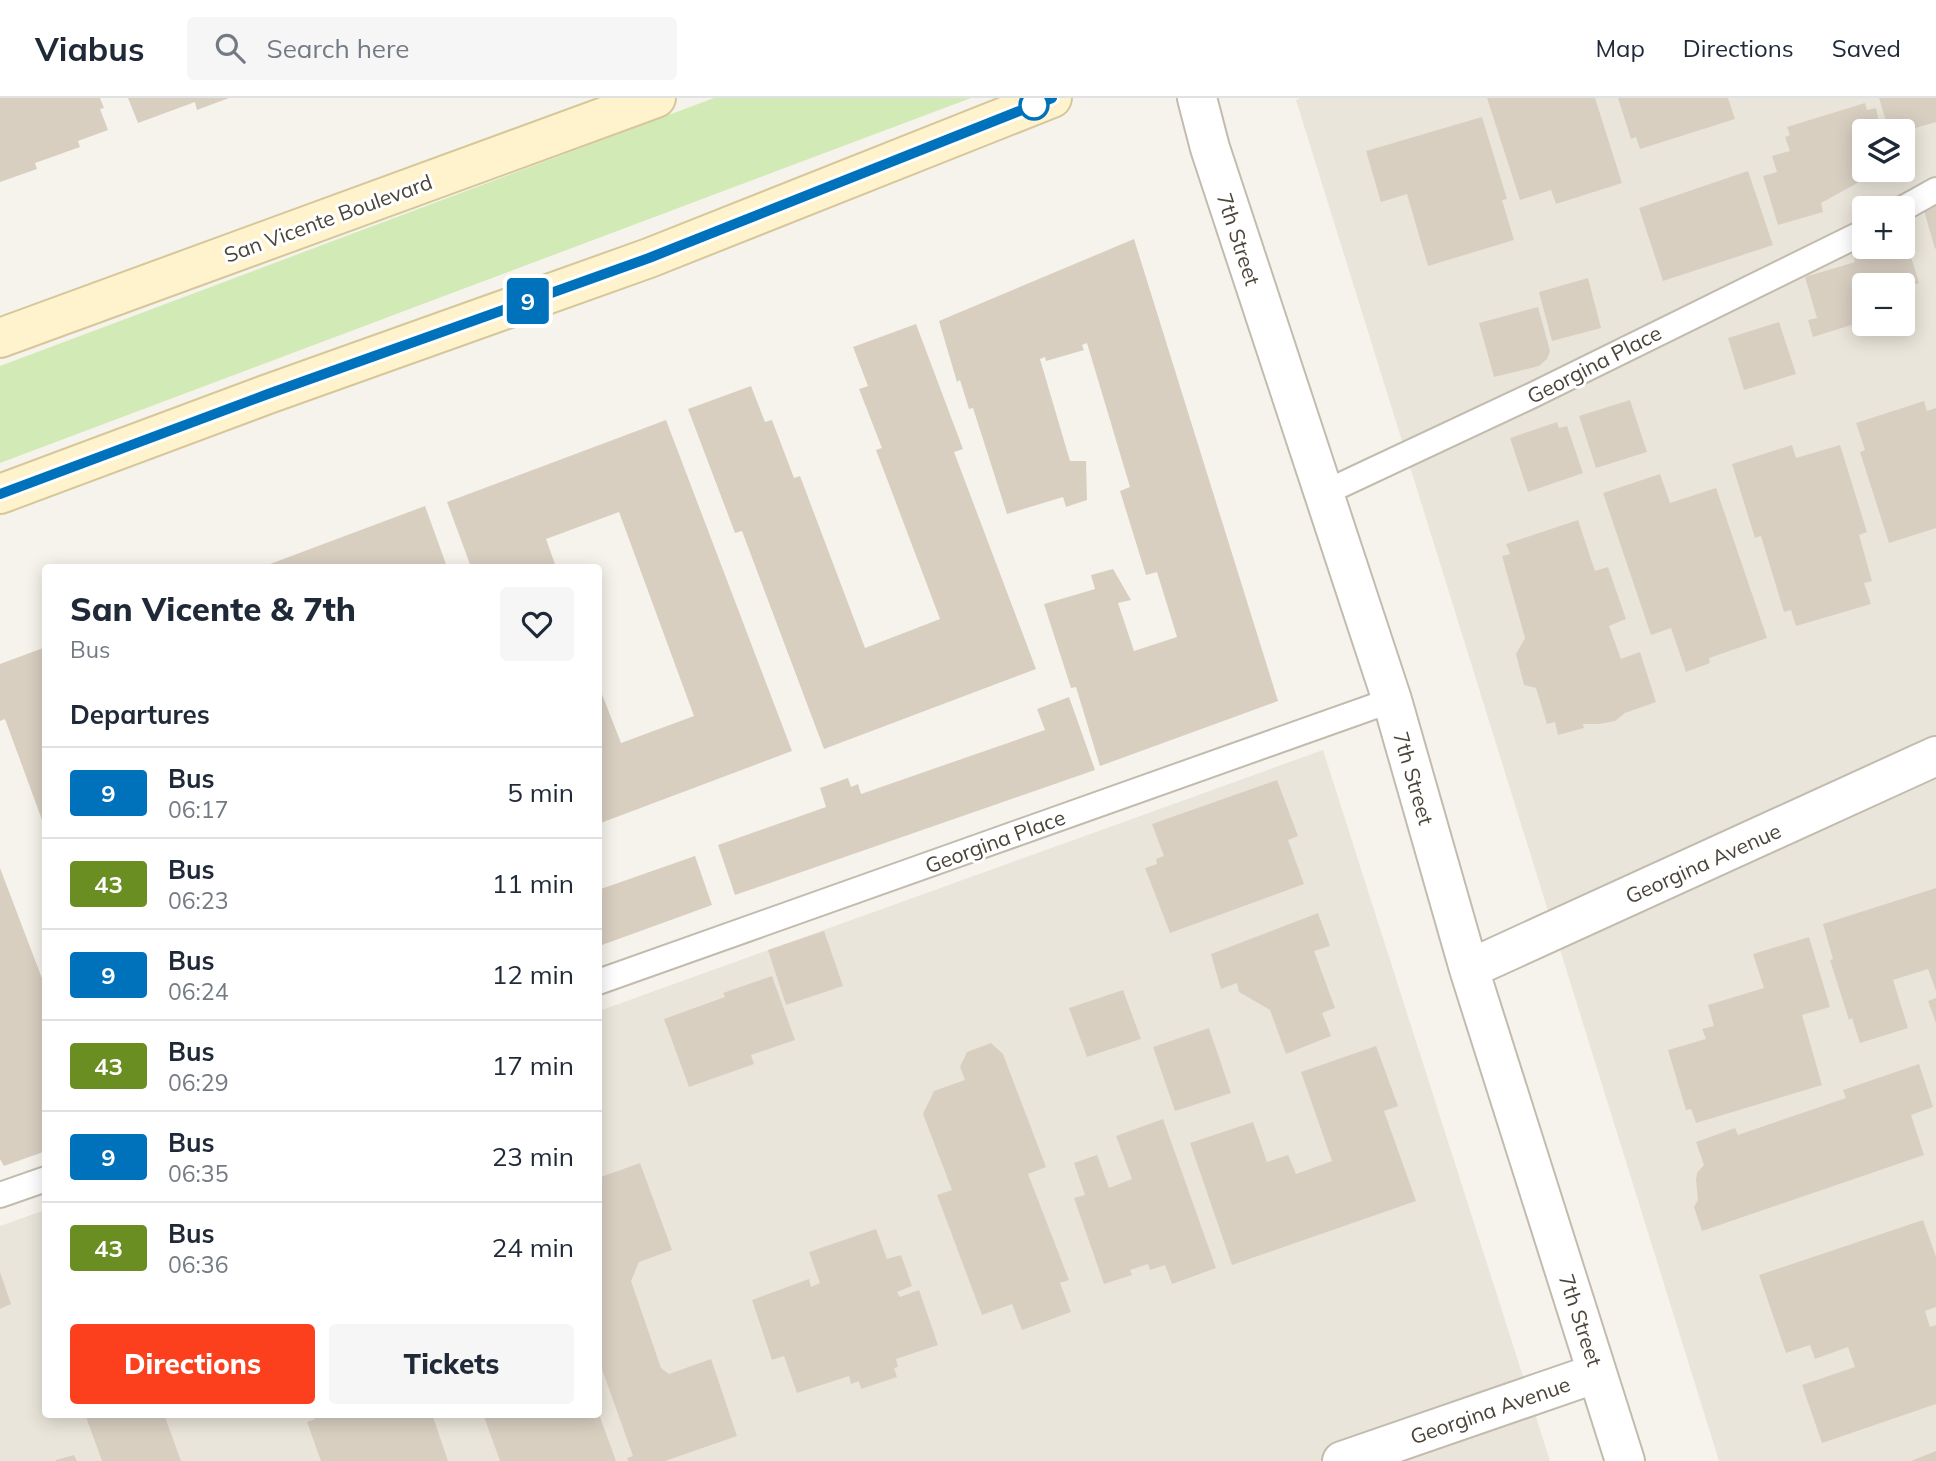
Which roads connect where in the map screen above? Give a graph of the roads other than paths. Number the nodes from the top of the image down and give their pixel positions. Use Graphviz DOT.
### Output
graph roads {
  1 [pos="656,98"];
  2 [pos="1052,98"];
  3 [pos="1197,98"];
  4 [pos="1936,190"];
  5 [pos="1915,202"];
  6 [pos="1852,238"];
  7 [pos="0,338"];
  8 [pos="0,494"];
  9 [pos="1322,494"];
  10 [pos="1392,700"];
  11 [pos="1936,757"];
  12 [pos="1469,969"];
  13 [pos="602,981"];
  14 [pos="42,1180"];
  15 [pos="0,1195"];
  16 [pos="1597,1373"];
  17 [pos="1342,1461"];
  18 [pos="1625,1461"];
  1 -- 7 [label="main road, San Vicente Boulevard"];
  2 -- 8 [label="main road"];
  3 -- 9 [label="street, 7th Street"];
  4 -- 5 [label="lane"];
  6 -- 9 [label="lane, Georgina Place"];
  9 -- 10 [label="street, 7th Street"];
  10 -- 12 [label="street, 7th Street"];
  10 -- 13 [label="lane, Georgina Place"];
  11 -- 12 [label="street, Georgina Avenue"];
  12 -- 16 [label="street, 7th Street"];
  14 -- 15 [label="lane"];
  16 -- 17 [label="street, Georgina Avenue"];
  16 -- 18 [label="street, 7th Street"];
}
